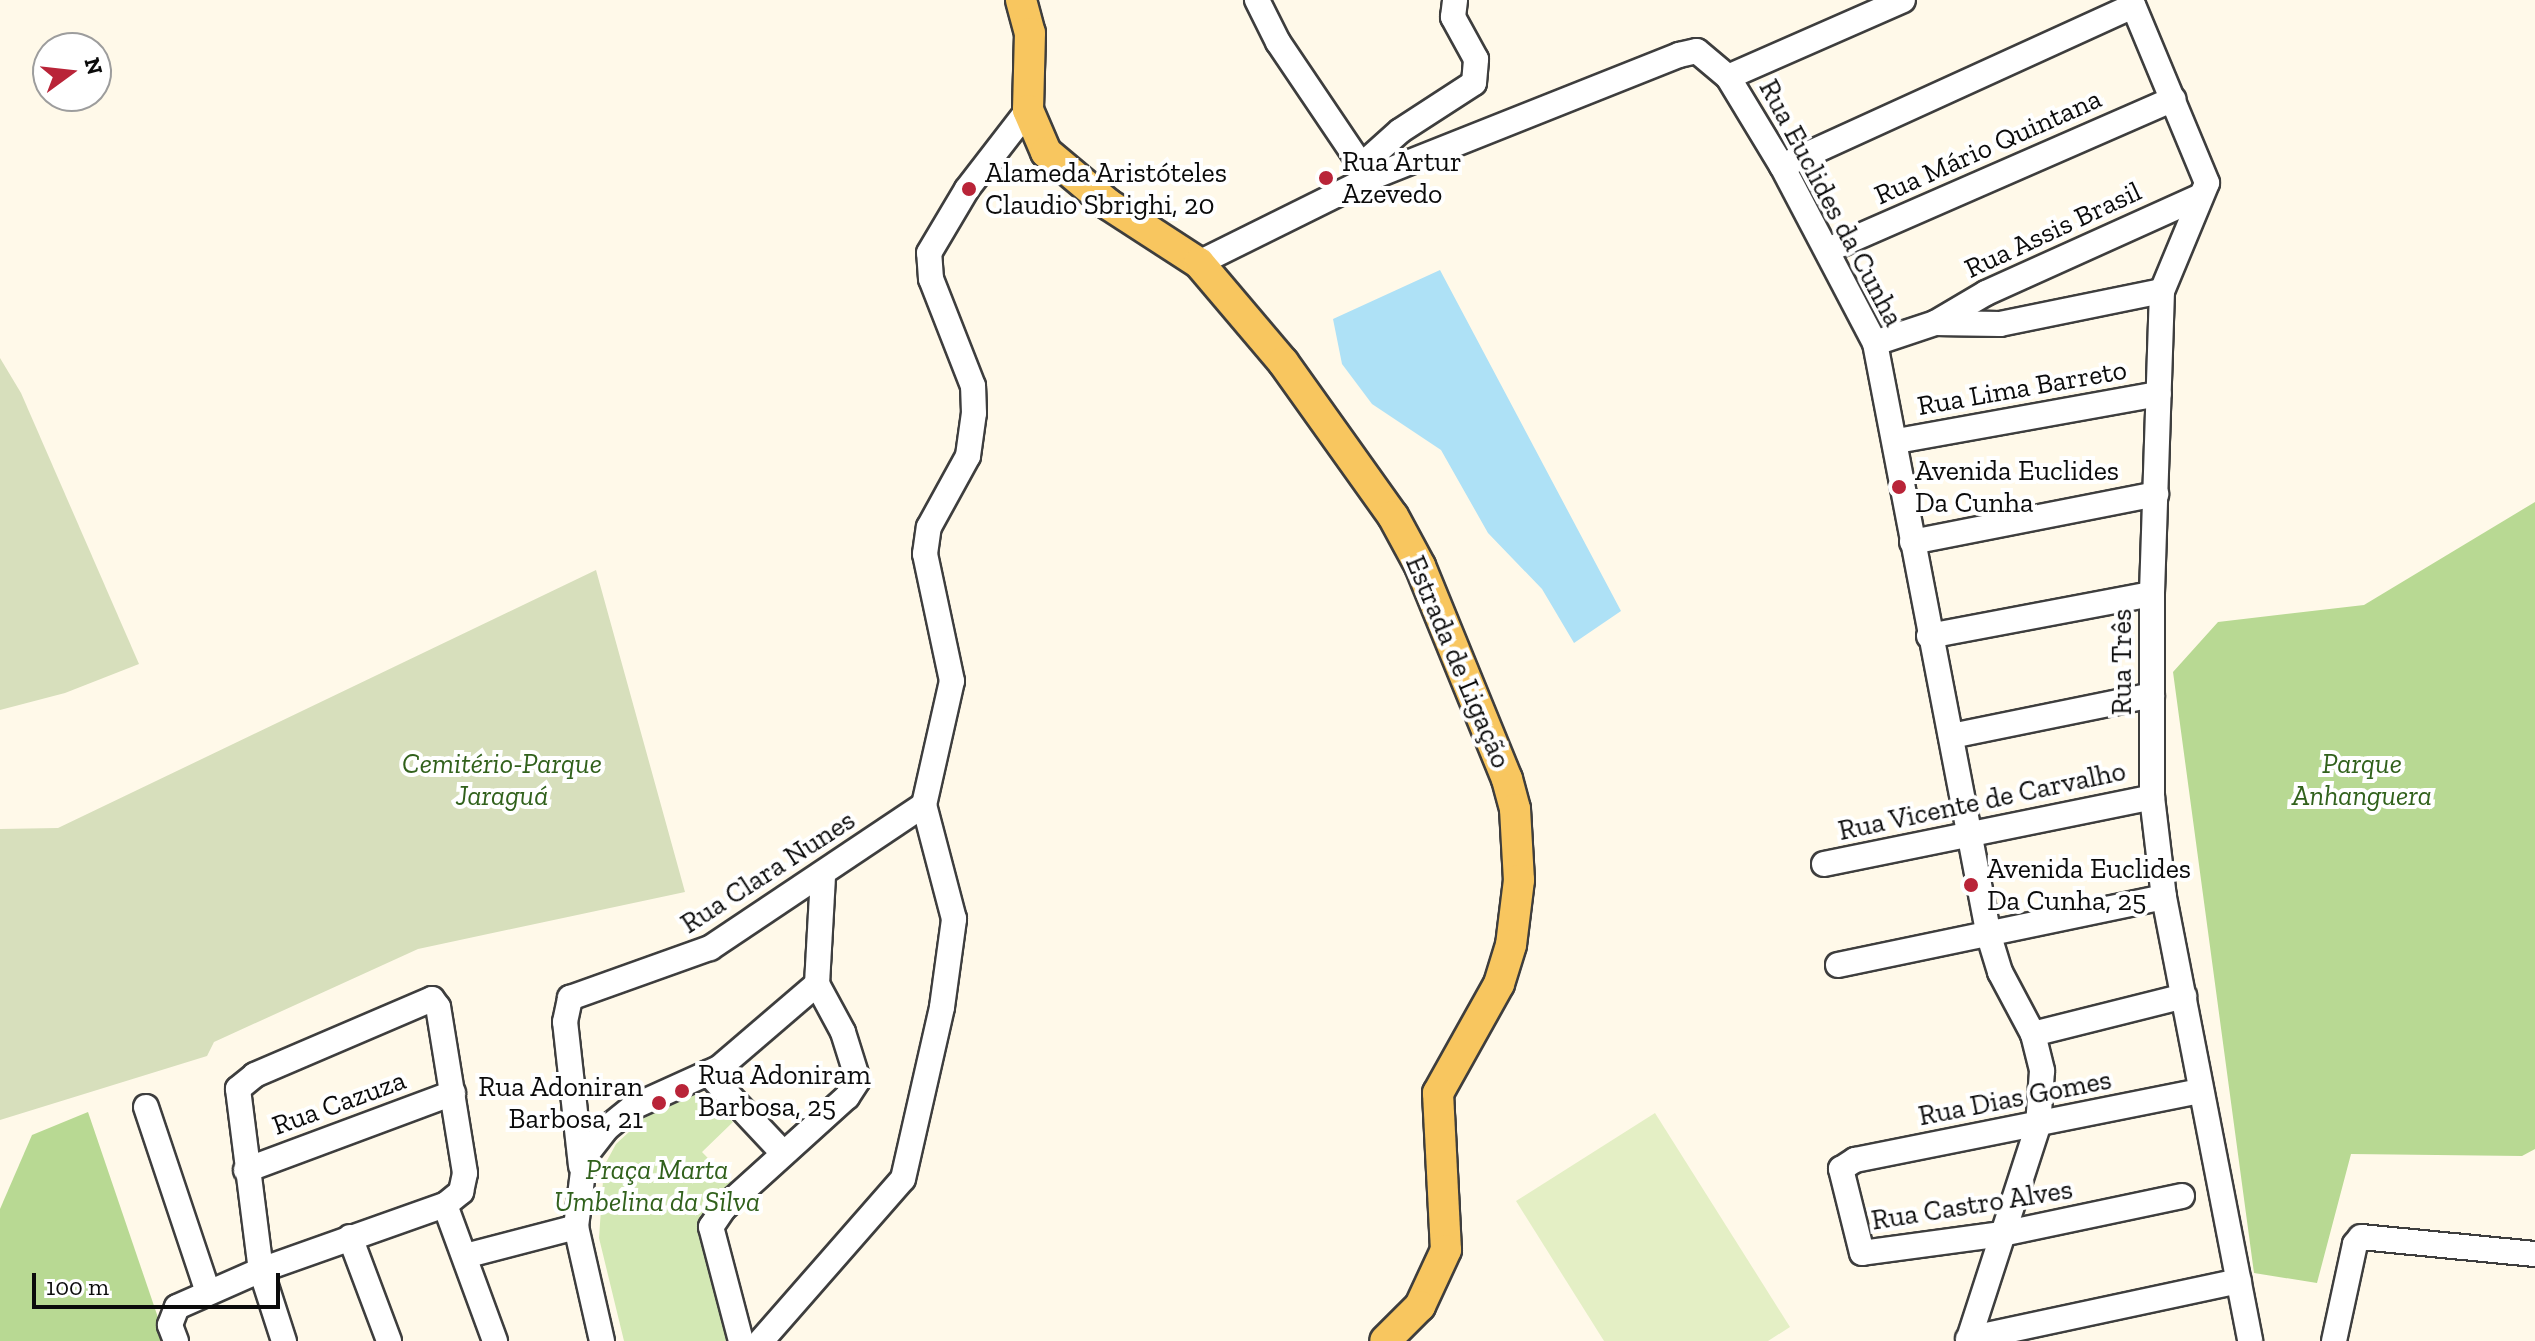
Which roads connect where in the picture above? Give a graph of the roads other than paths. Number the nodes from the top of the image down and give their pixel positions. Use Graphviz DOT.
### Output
graph roads {
  1 [pos="1021,0"];
  2 [pos="1257,0"];
  3 [pos="1455,0"];
  4 [pos="1903,0"];
  5 [pos="2132,3"];
  6 [pos="1728,77"];
  7 [pos="2173,99"];
  8 [pos="1028,110"];
  9 [pos="1782,166"];
  10 [pos="1365,172"];
  11 [pos="2199,197"];
  12 [pos="1828,250"];
  13 [pos="1199,263"];
  14 [pos="2162,291"];
  15 [pos="1935,323"];
  16 [pos="1875,343"];
  17 [pos="2159,394"];
  18 [pos="1897,441"];
  19 [pos="2156,494"];
  20 [pos="1912,542"];
  21 [pos="2152,594"];
  22 [pos="1929,636"];
  23 [pos="2152,695"];
  24 [pos="1951,736"];
  25 [pos="2152,797"];
  26 [pos="924,805"];
  27 [pos="1971,834"];
  28 [pos="1824,864"];
  29 [pos="823,876"];
  30 [pos="2164,897"];
  31 [pos="1989,936"];
  32 [pos="1838,965"];
  33 [pos="817,984"];
  34 [pos="2184,996"];
  35 [pos="2033,1034"];
  36 [pos="708,1073"];
  37 [pos="2201,1091"];
  38 [pos="453,1093"];
  39 [pos="146,1107"];
  40 [pos="2038,1126"];
  41 [pos="783,1153"];
  42 [pos="581,1166"];
  43 [pos="1842,1166"];
  44 [pos="246,1170"];
  45 [pos="2182,1196"];
  46 [pos="445,1205"];
  47 [pos="576,1227"];
  48 [pos="2002,1234"];
  49 [pos="350,1237"];
  50 [pos="2535,1254"];
  51 [pos="465,1256"];
  52 [pos="261,1270"];
  53 [pos="2239,1281"];
  54 [pos="208,1292"];
  55 [pos="1968,1340"];
  56 [pos="176,1341"];
  57 [pos="284,1341"];
  58 [pos="389,1341"];
  59 [pos="495,1341"];
  60 [pos="602,1341"];
  61 [pos="741,1341"];
  62 [pos="761,1341"];
  63 [pos="1385,1341"];
  64 [pos="2250,1341"];
  65 [pos="2334,1341"];
  1 -- 8 [label="main road, Estrada de Ligação"];
  2 -- 10 [label="street"];
  3 -- 10 [label="street"];
  4 -- 6 [label="street"];
  5 -- 7 [label="street, Rua Três"];
  5 -- 9 [label="street"];
  6 -- 9 [label="street, Rua Euclides da Cunha"];
  6 -- 10 [label="street, Rua Euclides da Cunha"];
  7 -- 11 [label="street, Rua Três"];
  7 -- 12 [label="street, Rua Mário Quintana"];
  8 -- 13 [label="main road, Estrada de Ligação"];
  8 -- 26 [label="street"];
  9 -- 12 [label="street, Rua Euclides da Cunha"];
  10 -- 13 [label="street, Rua Euclides da Cunha"];
  11 -- 14 [label="street, Rua Três"];
  11 -- 15 [label="street, Rua Assis Brasil"];
  12 -- 16 [label="street, Rua Euclides da Cunha"];
  13 -- 63 [label="main road, Estrada de Ligação"];
  14 -- 15 [label="street"];
  14 -- 17 [label="street, Rua Três"];
  15 -- 16 [label="street"];
  16 -- 18 [label="street, Rua Euclides da Cunha"];
  17 -- 18 [label="street, Rua Lima Barreto"];
  17 -- 19 [label="street, Rua Três"];
  18 -- 20 [label="street, Rua Euclides da Cunha"];
  19 -- 20 [label="street"];
  19 -- 21 [label="street, Rua Três"];
  20 -- 22 [label="street, Rua Euclides da Cunha"];
  21 -- 22 [label="street"];
  21 -- 23 [label="street, Rua Três"];
  22 -- 24 [label="street, Rua Euclides da Cunha"];
  23 -- 24 [label="street"];
  23 -- 25 [label="street, Rua Três"];
  24 -- 27 [label="street, Rua Euclides da Cunha"];
  25 -- 27 [label="street, Rua Vicente de Carvalho"];
  25 -- 30 [label="street, Rua Três"];
  26 -- 29 [label="street, Rua Clara Nunes"];
  26 -- 62 [label="street"];
  27 -- 28 [label="street, Rua Vicente de Carvalho"];
  27 -- 31 [label="street, Rua Euclides da Cunha"];
  29 -- 33 [label="street"];
  29 -- 42 [label="street, Rua Clara Nunes"];
  30 -- 31 [label="street"];
  30 -- 34 [label="street, Rua Três"];
  31 -- 32 [label="street"];
  31 -- 35 [label="street, Rua Euclides da Cunha"];
  33 -- 36 [label="street"];
  33 -- 41 [label="street"];
  34 -- 35 [label="street"];
  34 -- 37 [label="street, Rua Três"];
  35 -- 40 [label="street, Rua Euclides da Cunha"];
  36 -- 41 [label="street"];
  36 -- 42 [label="street"];
  37 -- 40 [label="street, Rua Dias Gomes"];
  37 -- 53 [label="street, Rua Três"];
  38 -- 44 [label="street, Rua Cazuza"];
  38 -- 44 [label="street"];
  38 -- 46 [label="street"];
  39 -- 54 [label="street"];
  40 -- 43 [label="street, Rua Dias Gomes"];
  40 -- 48 [label="street, Rua Euclides da Cunha"];
  41 -- 61 [label="street"];
  42 -- 47 [label="street"];
  43 -- 48 [label="street, Rua Castro Alves"];
  44 -- 52 [label="street"];
  45 -- 48 [label="street, Rua Castro Alves"];
  46 -- 49 [label="street"];
  46 -- 51 [label="street"];
  47 -- 51 [label="street"];
  47 -- 60 [label="street"];
  48 -- 55 [label="street, Rua Euclides da Cunha"];
  49 -- 52 [label="street"];
  49 -- 58 [label="street"];
  50 -- 65 [label="street"];
  51 -- 59 [label="street"];
  52 -- 54 [label="street"];
  52 -- 57 [label="street"];
  53 -- 55 [label="street"];
  53 -- 64 [label="street, Rua Três"];
  54 -- 56 [label="street"];
}
